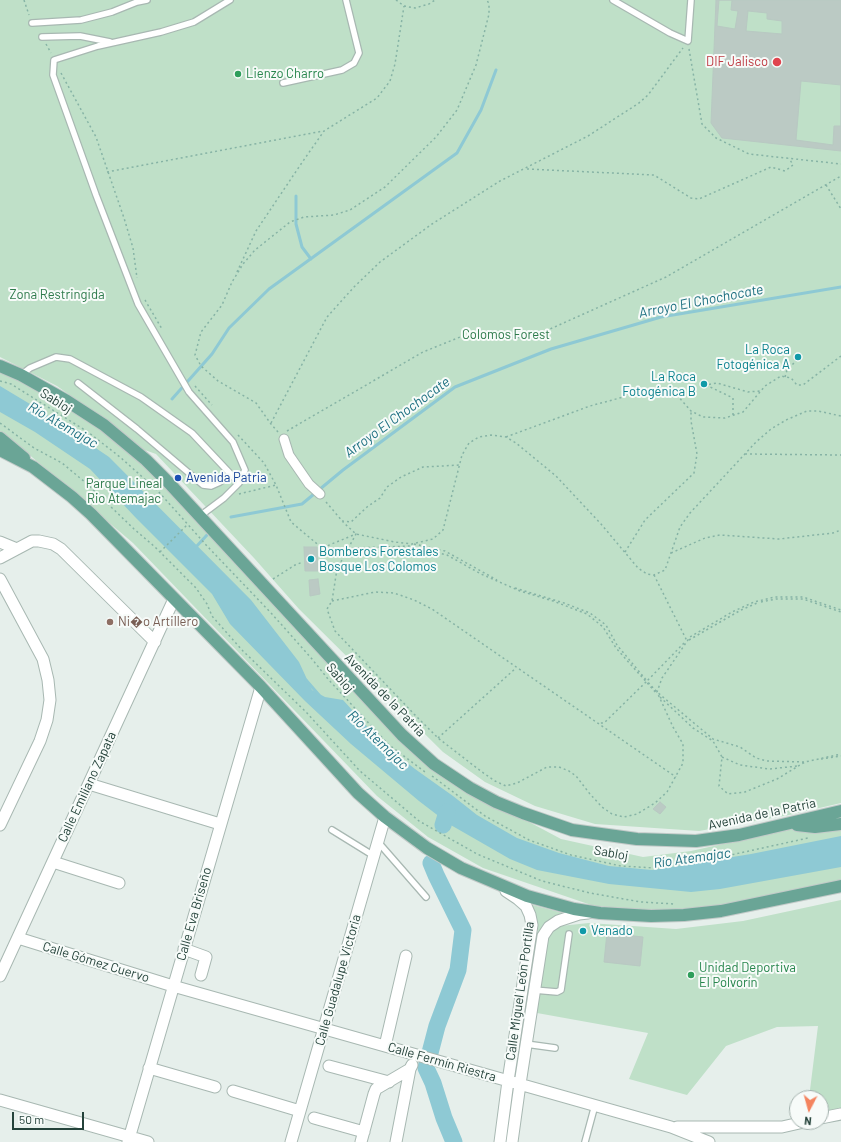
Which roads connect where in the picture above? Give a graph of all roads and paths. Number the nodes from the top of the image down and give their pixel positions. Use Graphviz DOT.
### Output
graph roads {
  1 [pos="24,0"];
  2 [pos="147,0"];
  3 [pos="230,0"];
  4 [pos="346,0"];
  5 [pos="396,0"];
  6 [pos="435,0"];
  7 [pos="487,0"];
  8 [pos="613,0"];
  9 [pos="691,0"];
  10 [pos="404,6"];
  11 [pos="32,23"];
  12 [pos="42,37"];
  13 [pos="688,41"];
  14 [pos="112,43"];
  15 [pos="54,60"];
  16 [pos="283,83"];
  17 [pos="324,131"];
  18 [pos="789,158"];
  19 [pos="841,164"];
  20 [pos="525,168"];
  21 [pos="107,172"];
  22 [pos="841,176"];
  23 [pos="826,185"];
  24 [pos="841,209"];
  25 [pos="137,281"];
  26 [pos="232,282"];
  27 [pos="143,296"];
  28 [pos="164,333"];
  29 [pos="841,356"];
  30 [pos="797,360"];
  31 [pos="0,366"];
  32 [pos="21,375"];
  33 [pos="786,377"];
  34 [pos="1,379"];
  35 [pos="78,383"];
  36 [pos="193,384"];
  37 [pos="760,391"];
  38 [pos="213,407"];
  39 [pos="691,411"];
  40 [pos="733,415"];
  41 [pos="841,416"];
  42 [pos="0,423"];
  43 [pos="271,424"];
  44 [pos="236,433"];
  45 [pos="282,437"];
  46 [pos="506,437"];
  47 [pos="0,438"];
  48 [pos="0,450"];
  49 [pos="744,454"];
  50 [pos="841,455"];
  51 [pos="460,465"];
  52 [pos="33,468"];
  53 [pos="231,475"];
  54 [pos="239,483"];
  55 [pos="276,485"];
  56 [pos="320,494"];
  57 [pos="224,498"];
  58 [pos="200,516"];
  59 [pos="342,521"];
  60 [pos="188,524"];
  61 [pos="841,530"];
  62 [pos="356,534"];
  63 [pos="0,542"];
  64 [pos="412,544"];
  65 [pos="17,549"];
  66 [pos="348,550"];
  67 [pos="160,552"];
  68 [pos="625,552"];
  69 [pos="671,553"];
  70 [pos="319,557"];
  71 [pos="0,558"];
  72 [pos="303,562"];
  73 [pos="654,575"];
  74 [pos="0,579"];
  75 [pos="264,586"];
  76 [pos="174,599"];
  77 [pos="332,601"];
  78 [pos="841,611"];
  79 [pos="687,641"];
  80 [pos="155,642"];
  81 [pos="516,667"];
  82 [pos="647,682"];
  83 [pos="261,687"];
  84 [pos="657,692"];
  85 [pos="658,695"];
  86 [pos="597,723"];
  87 [pos="438,738"];
  88 [pos="841,755"];
  89 [pos="722,757"];
  90 [pos="805,762"];
  91 [pos="799,766"];
  92 [pos="676,777"];
  93 [pos="89,784"];
  94 [pos="841,811"];
  95 [pos="385,817"];
  96 [pos="220,824"];
  97 [pos="790,824"];
  98 [pos="841,824"];
  99 [pos="0,825"];
  100 [pos="332,830"];
  101 [pos="808,838"];
  102 [pos="378,842"];
  103 [pos="374,856"];
  104 [pos="53,862"];
  105 [pos="492,882"];
  106 [pos="119,883"];
  107 [pos="841,885"];
  108 [pos="426,897"];
  109 [pos="680,904"];
  110 [pos="600,912"];
  111 [pos="569,934"];
  112 [pos="18,938"];
  113 [pos="528,947"];
  114 [pos="184,949"];
  115 [pos="540,949"];
  116 [pos="406,956"];
  117 [pos="201,975"];
  118 [pos="0,976"];
  119 [pos="173,986"];
  120 [pos="534,990"];
  121 [pos="324,1029"];
  122 [pos="526,1044"];
  123 [pos="385,1046"];
  124 [pos="556,1048"];
  125 [pos="417,1056"];
  126 [pos="329,1066"];
  127 [pos="149,1068"];
  128 [pos="410,1069"];
  129 [pos="508,1081"];
  130 [pos="388,1082"];
  131 [pos="520,1084"];
  132 [pos="215,1087"];
  133 [pos="233,1091"];
  134 [pos="0,1100"];
  135 [pos="595,1105"];
  136 [pos="300,1111"];
  137 [pos="841,1114"];
  138 [pos="829,1116"];
  139 [pos="314,1118"];
  140 [pos="789,1125"];
  141 [pos="671,1127"];
  142 [pos="362,1137"];
  143 [pos="128,1139"];
  144 [pos="148,1142"];
  145 [pos="291,1142"];
  146 [pos="396,1142"];
  147 [pos="500,1142"];
  148 [pos="512,1142"];
  149 [pos="585,1142"];
  150 [pos="709,1142"];
  1 -- 11 [label="path"];
  2 -- 11 [label="lane"];
  3 -- 14 [label="lane"];
  4 -- 16 [label="lane"];
  5 -- 10 [label="path"];
  6 -- 10 [label="path"];
  7 -- 26 [label="path"];
  8 -- 13 [label="lane"];
  9 -- 13 [label="lane"];
  10 -- 17 [label="path"];
  12 -- 14 [label="lane"];
  12 -- 15 [label="path"];
  13 -- 18 [label="path"];
  13 -- 20 [label="path"];
  14 -- 15 [label="lane"];
  15 -- 21 [label="path"];
  15 -- 54 [label="lane"];
  17 -- 21 [label="path"];
  17 -- 26 [label="path"];
  18 -- 19 [label="path"];
  18 -- 20 [label="path"];
  20 -- 43 [label="path"];
  21 -- 25 [label="path"];
  22 -- 23 [label="path"];
  23 -- 24 [label="path"];
  23 -- 45 [label="path"];
  26 -- 43 [label="path"];
  27 -- 28 [label="path"];
  29 -- 33 [label="path"];
  30 -- 33 [label="path"];
  31 -- 32 [label="main road, Avenida de la Patria"];
  32 -- 34 [label="main road"];
  32 -- 53 [label="lane"];
  32 -- 58 [label="main road, Avenida de la Patria"];
  33 -- 37 [label="path"];
  34 -- 60 [label="path, Sabloj"];
  35 -- 53 [label="lane"];
  36 -- 38 [label="path"];
  37 -- 40 [label="path"];
  37 -- 40 [label="path"];
  39 -- 40 [label="path"];
  39 -- 46 [label="path"];
  39 -- 68 [label="path"];
  41 -- 49 [label="path"];
  42 -- 67 [label="path"];
  43 -- 45 [label="path"];
  44 -- 55 [label="path"];
  45 -- 56 [label="street"];
  46 -- 51 [label="path"];
  46 -- 68 [label="path"];
  47 -- 52 [label="main road"];
  48 -- 52 [label="main road"];
  49 -- 50 [label="path"];
  49 -- 69 [label="path"];
  51 -- 59 [label="path"];
  51 -- 64 [label="path"];
  52 -- 76 [label="main road"];
  53 -- 54 [label="lane"];
  54 -- 57 [label="lane"];
  55 -- 57 [label="path"];
  55 -- 62 [label="path"];
  56 -- 59 [label="path"];
  57 -- 58 [label="lane"];
  58 -- 75 [label="main road, Avenida de la Patria"];
  59 -- 62 [label="path"];
  60 -- 67 [label="path"];
  60 -- 101 [label="path, Sabloj"];
  61 -- 69 [label="path"];
  62 -- 64 [label="path"];
  62 -- 66 [label="path"];
  63 -- 65 [label="street"];
  64 -- 82 [label="path"];
  65 -- 71 [label="street"];
  65 -- 80 [label="street"];
  66 -- 70 [label="path"];
  66 -- 77 [label="path"];
  66 -- 82 [label="path"];
  67 -- 109 [label="path"];
  68 -- 73 [label="path"];
  69 -- 73 [label="path"];
  72 -- 75 [label="path"];
  73 -- 79 [label="path"];
  74 -- 99 [label="street"];
  75 -- 97 [label="main road, Avenida de la Patria"];
  76 -- 80 [label="street, Calle Emiliano Zapata"];
  76 -- 83 [label="main road"];
  77 -- 81 [label="path"];
  77 -- 87 [label="path"];
  78 -- 79 [label="path"];
  79 -- 82 [label="path"];
  79 -- 84 [label="path"];
  80 -- 93 [label="street, Calle Emiliano Zapata"];
  81 -- 86 [label="path"];
  81 -- 87 [label="path"];
  82 -- 84 [label="path"];
  82 -- 85 [label="path"];
  82 -- 86 [label="path"];
  83 -- 95 [label="main road"];
  83 -- 96 [label="street, Calle Eva Briseño"];
  84 -- 85 [label="path"];
  84 -- 90 [label="path"];
  85 -- 89 [label="path"];
  85 -- 92 [label="path"];
  86 -- 92 [label="path"];
  87 -- 92 [label="path"];
  88 -- 90 [label="path"];
  89 -- 91 [label="path"];
  89 -- 91 [label="path"];
  90 -- 91 [label="path"];
  93 -- 96 [label="street"];
  93 -- 104 [label="street, Calle Emiliano Zapata"];
  94 -- 97 [label="main road, Avenida de la Patria"];
  95 -- 102 [label="street, Calle Guadalupe Victoria"];
  95 -- 105 [label="main road"];
  96 -- 114 [label="street, Calle Eva Briseño"];
  97 -- 98 [label="main road"];
  100 -- 103 [label="lane"];
  102 -- 103 [label="street, Calle Guadalupe Victoria"];
  102 -- 108 [label="lane"];
  103 -- 121 [label="street, Calle Guadalupe Victoria"];
  104 -- 106 [label="street"];
  104 -- 112 [label="street, Calle Emiliano Zapata"];
  105 -- 110 [label="main road"];
  105 -- 113 [label="street, Calle Miguel León Portilla"];
  107 -- 110 [label="main road"];
  110 -- 115 [label="street, Calle Miguel León Portilla"];
  111 -- 120 [label="lane"];
  112 -- 118 [label="street, Calle Emiliano Zapata"];
  112 -- 119 [label="street, Calle Gómez Cuervo"];
  113 -- 115 [label="street"];
  113 -- 129 [label="street, Calle Miguel León Portilla"];
  114 -- 117 [label="street"];
  114 -- 119 [label="street, Calle Eva Briseño"];
  115 -- 120 [label="street, Calle Miguel León Portilla"];
  116 -- 123 [label="street"];
  119 -- 121 [label="street, Calle Fermín Riestra"];
  119 -- 127 [label="street, Calle Eva Briseño"];
  120 -- 122 [label="street, Calle Miguel León Portilla"];
  121 -- 123 [label="street, Calle Fermín Riestra"];
  121 -- 136 [label="street, Calle Guadalupe Victoria"];
  122 -- 124 [label="lane"];
  122 -- 131 [label="street, Calle Miguel León Portilla"];
  123 -- 125 [label="street, Calle Fermín Riestra"];
  125 -- 128 [label="street"];
  125 -- 129 [label="street, Calle Fermín Riestra"];
  126 -- 130 [label="street"];
  127 -- 132 [label="street"];
  127 -- 143 [label="street, Calle Eva Briseño"];
  128 -- 130 [label="street"];
  128 -- 146 [label="street"];
  129 -- 131 [label="street, Calle Fermín Riestra"];
  129 -- 147 [label="street, Calle Miguel León Portilla"];
  130 -- 142 [label="street"];
  131 -- 135 [label="street, Calle Fermín Riestra"];
  131 -- 148 [label="street, Calle Miguel León Portilla"];
  133 -- 136 [label="street"];
  134 -- 143 [label="street"];
  135 -- 141 [label="street, Calle Fermín Riestra"];
  135 -- 149 [label="lane"];
  136 -- 145 [label="street, Calle Guadalupe Victoria"];
  137 -- 138 [label="street"];
  139 -- 142 [label="street"];
  140 -- 141 [label="street"];
  141 -- 150 [label="street, Calle Fermín Riestra"];
  143 -- 144 [label="street"];
}
